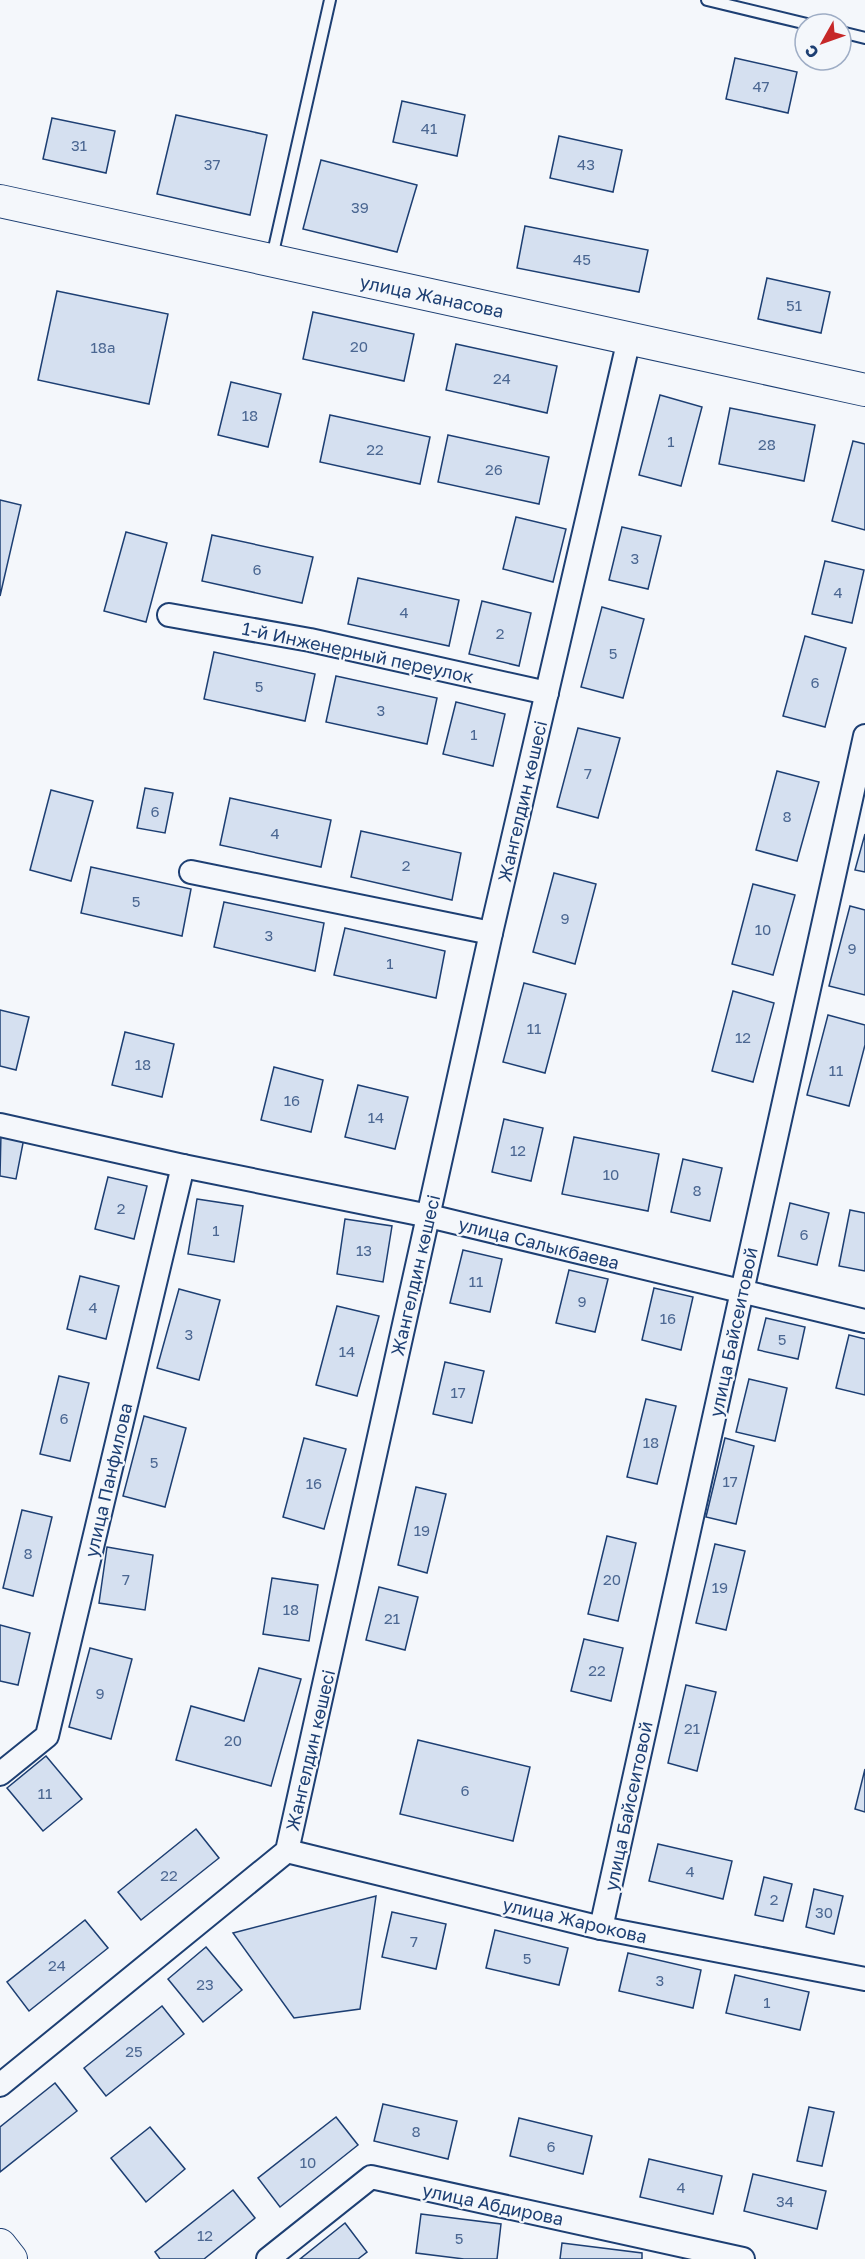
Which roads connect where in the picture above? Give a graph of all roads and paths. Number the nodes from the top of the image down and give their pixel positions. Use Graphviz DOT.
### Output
graph roads {
  1 [pos="330,0"];
  2 [pos="707,0"];
  3 [pos="793,21"];
  4 [pos="0,201"];
  5 [pos="271,261"];
  6 [pos="629,339"];
  7 [pos="865,390"];
  8 [pos="169,615"];
  9 [pos="547,693"];
  10 [pos="865,736"];
  11 [pos="191,872"];
  12 [pos="491,933"];
  13 [pos="0,1125"];
  14 [pos="183,1166"];
  15 [pos="429,1216"];
  16 [pos="742,1293"];
  17 [pos="865,1321"];
  18 [pos="0,1774"];
  19 [pos="287,1851"];
  20 [pos="601,1928"];
  21 [pos="865,1979"];
  22 [pos="0,2085"];
  23 [pos="0,2245"];
  24 [pos="11,2259"];
  25 [pos="268,2259"];
  26 [pos="743,2259"];
  1 -- 5 [label="lane"];
  2 -- 3 [label="lane"];
  4 -- 5 [label="street, улица Жанасова"];
  5 -- 6 [label="street, улица Жанасова"];
  6 -- 7 [label="street, улица Жанасова"];
  6 -- 9 [label="street, Жангелдин көшесі"];
  8 -- 9 [label="street, 1-й Инженерный переулок"];
  9 -- 12 [label="street, Жангелдин көшесі"];
  10 -- 16 [label="street, улица Байсеитовой"];
  11 -- 12 [label="street"];
  12 -- 15 [label="street, Жангелдин көшесі"];
  13 -- 14 [label="street, улица Салыкбаева"];
  14 -- 15 [label="street, улица Салыкбаева"];
  14 -- 18 [label="street, улица Панфилова"];
  15 -- 16 [label="street, улица Салыкбаева"];
  15 -- 19 [label="street, Жангелдин көшесі"];
  16 -- 17 [label="street, улица Салыкбаева"];
  16 -- 20 [label="street, улица Байсеитовой"];
  19 -- 20 [label="street, улица Жарокова"];
  19 -- 22 [label="street, Жангелдин көшесі"];
  20 -- 21 [label="street, улица Жарокова"];
  23 -- 24 [label="street"];
  25 -- 26 [label="street, улица Абдирова"];
}
